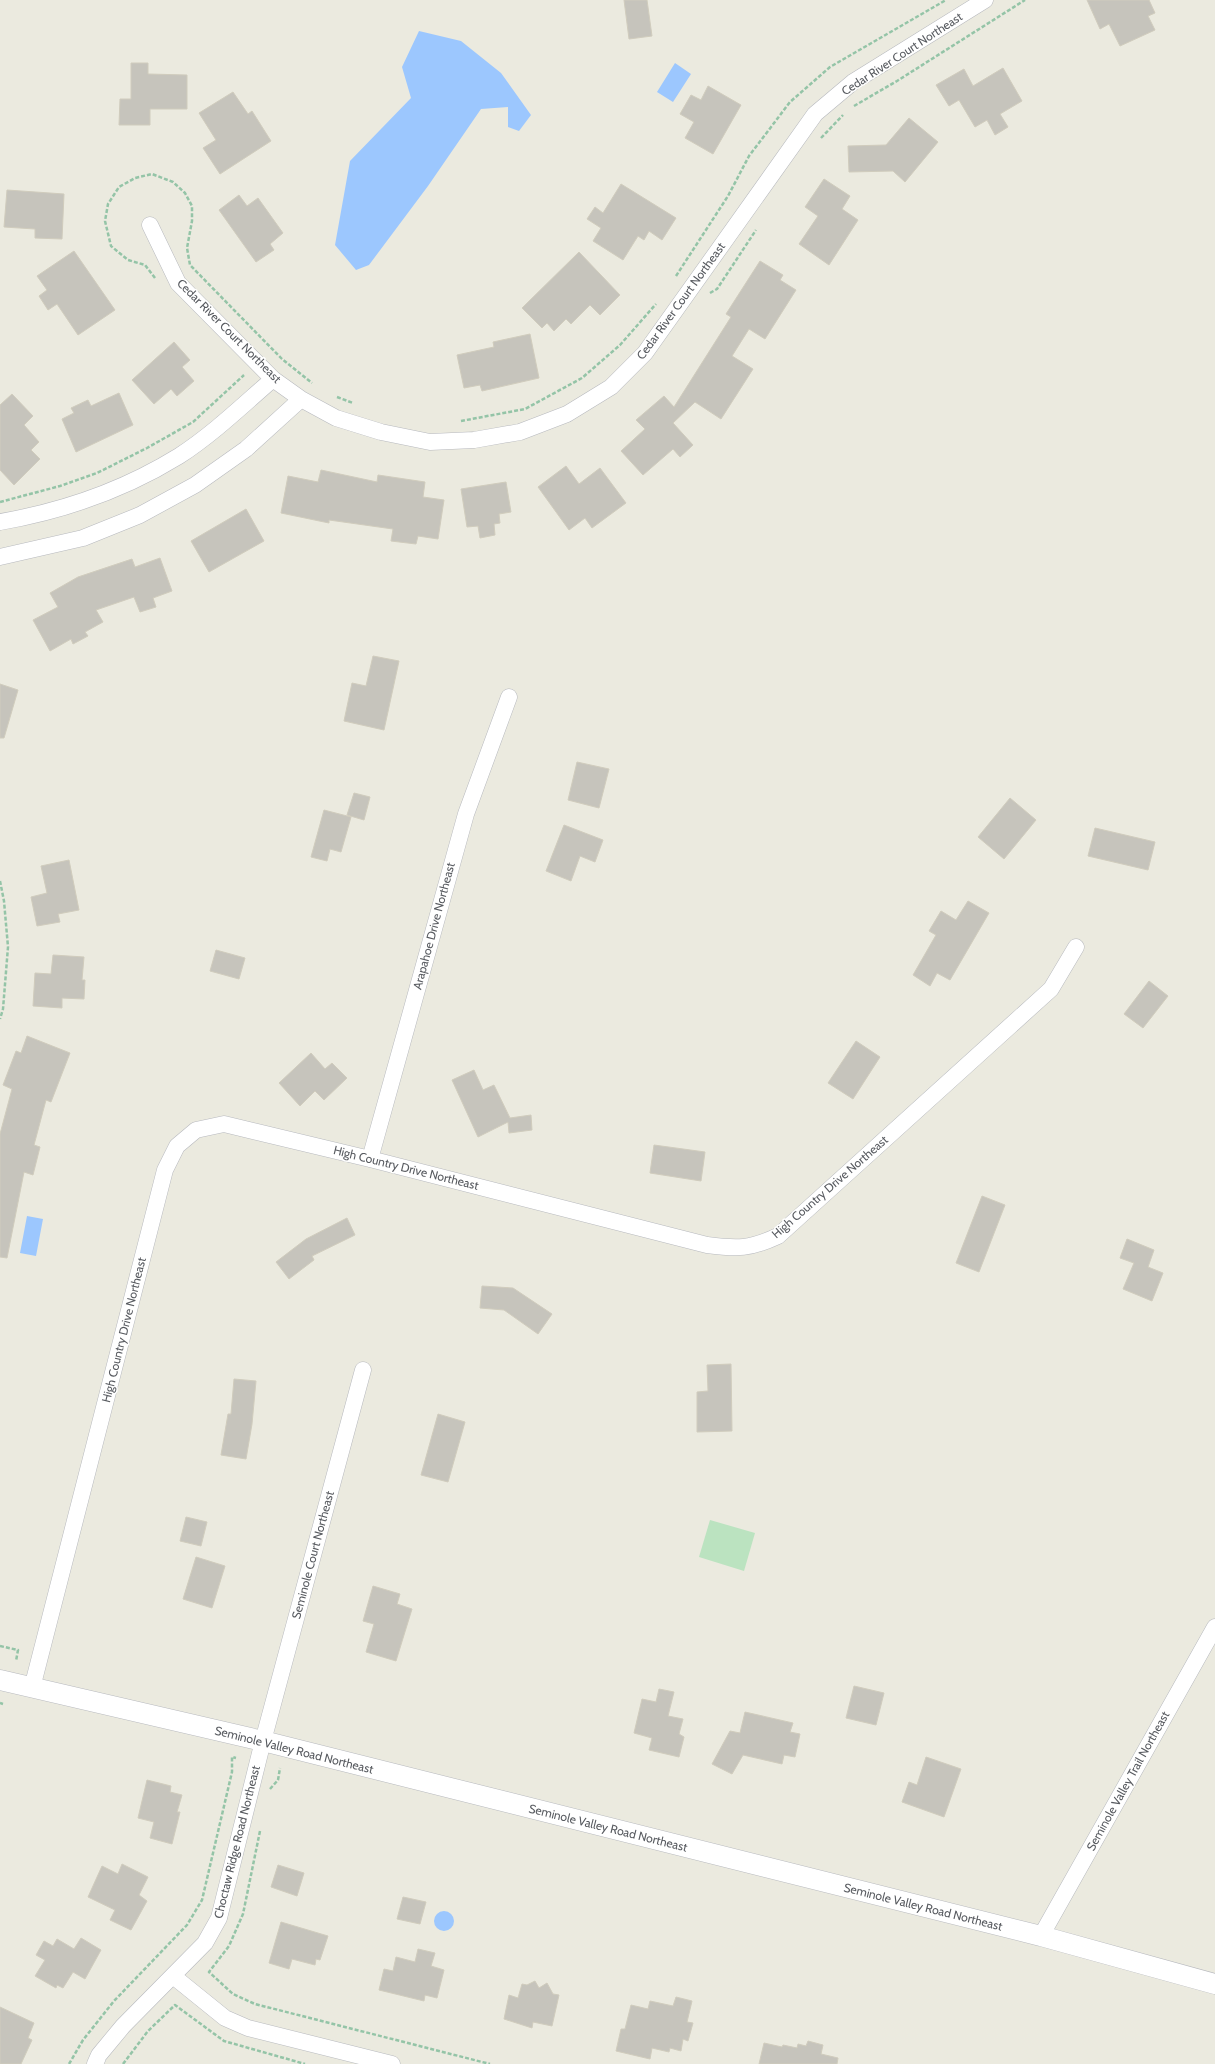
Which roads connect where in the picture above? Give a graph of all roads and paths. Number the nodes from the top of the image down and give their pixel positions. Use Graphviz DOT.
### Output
graph roads {
  1 [pos="946,0"];
  2 [pos="985,0"];
  3 [pos="1025,0"];
  4 [pos="850,108"];
  5 [pos="845,113"];
  6 [pos="820,139"];
  7 [pos="150,225"];
  8 [pos="756,230"];
  9 [pos="157,281"];
  10 [pos="672,283"];
  11 [pos="707,296"];
  12 [pos="658,302"];
  13 [pos="240,368"];
  14 [pos="273,379"];
  15 [pos="315,386"];
  16 [pos="335,396"];
  17 [pos="301,399"];
  18 [pos="356,404"];
  19 [pos="457,421"];
  20 [pos="0,502"];
  21 [pos="0,522"];
  22 [pos="0,557"];
  23 [pos="508,696"];
  24 [pos="0,881"];
  25 [pos="1076,947"];
  26 [pos="0,1018"];
  27 [pos="370,1159"];
  28 [pos="362,1370"];
  29 [pos="1215,1627"];
  30 [pos="0,1646"];
  31 [pos="16,1661"];
  32 [pos="0,1680"];
  33 [pos="32,1688"];
  34 [pos="263,1741"];
  35 [pos="236,1758"];
  36 [pos="280,1768"];
  37 [pos="269,1791"];
  38 [pos="261,1830"];
  39 [pos="1041,1936"];
  40 [pos="173,1976"];
  41 [pos="1215,1984"];
  42 [pos="69,2064"];
  43 [pos="95,2064"];
  44 [pos="123,2064"];
  45 [pos="305,2064"];
  46 [pos="392,2064"];
  47 [pos="490,2064"];
  1 -- 10 [label="path"];
  2 -- 17 [label="street, Cedar River Court Northeast"];
  3 -- 4 [label="path"];
  5 -- 6 [label="path"];
  7 -- 14 [label="street, Cedar River Court Northeast"];
  8 -- 11 [label="path"];
  9 -- 15 [label="path"];
  12 -- 19 [label="path"];
  13 -- 20 [label="path"];
  14 -- 17 [label="street, Cedar River Court Northeast"];
  14 -- 21 [label="street"];
  16 -- 18 [label="path"];
  17 -- 22 [label="street"];
  23 -- 27 [label="street, Arapahoe Drive Northeast"];
  24 -- 26 [label="path"];
  25 -- 27 [label="street, High Country Drive Northeast"];
  27 -- 33 [label="street, High Country Drive Northeast"];
  28 -- 34 [label="street, Seminole Court Northeast"];
  29 -- 39 [label="street, Seminole Valley Trail Northeast"];
  30 -- 31 [label="path"];
  32 -- 33 [label="street, Seminole Valley Road Northeast"];
  33 -- 34 [label="street, Seminole Valley Road Northeast"];
  34 -- 39 [label="street, Seminole Valley Road Northeast"];
  34 -- 40 [label="street, Choctaw Ridge Road Northeast"];
  35 -- 42 [label="path"];
  36 -- 37 [label="path"];
  38 -- 47 [label="path"];
  39 -- 41 [label="street, Seminole Valley Road Northeast"];
  40 -- 43 [label="street, Choctaw Ridge Road Northeast"];
  40 -- 46 [label="street"];
  44 -- 45 [label="path"];
}
